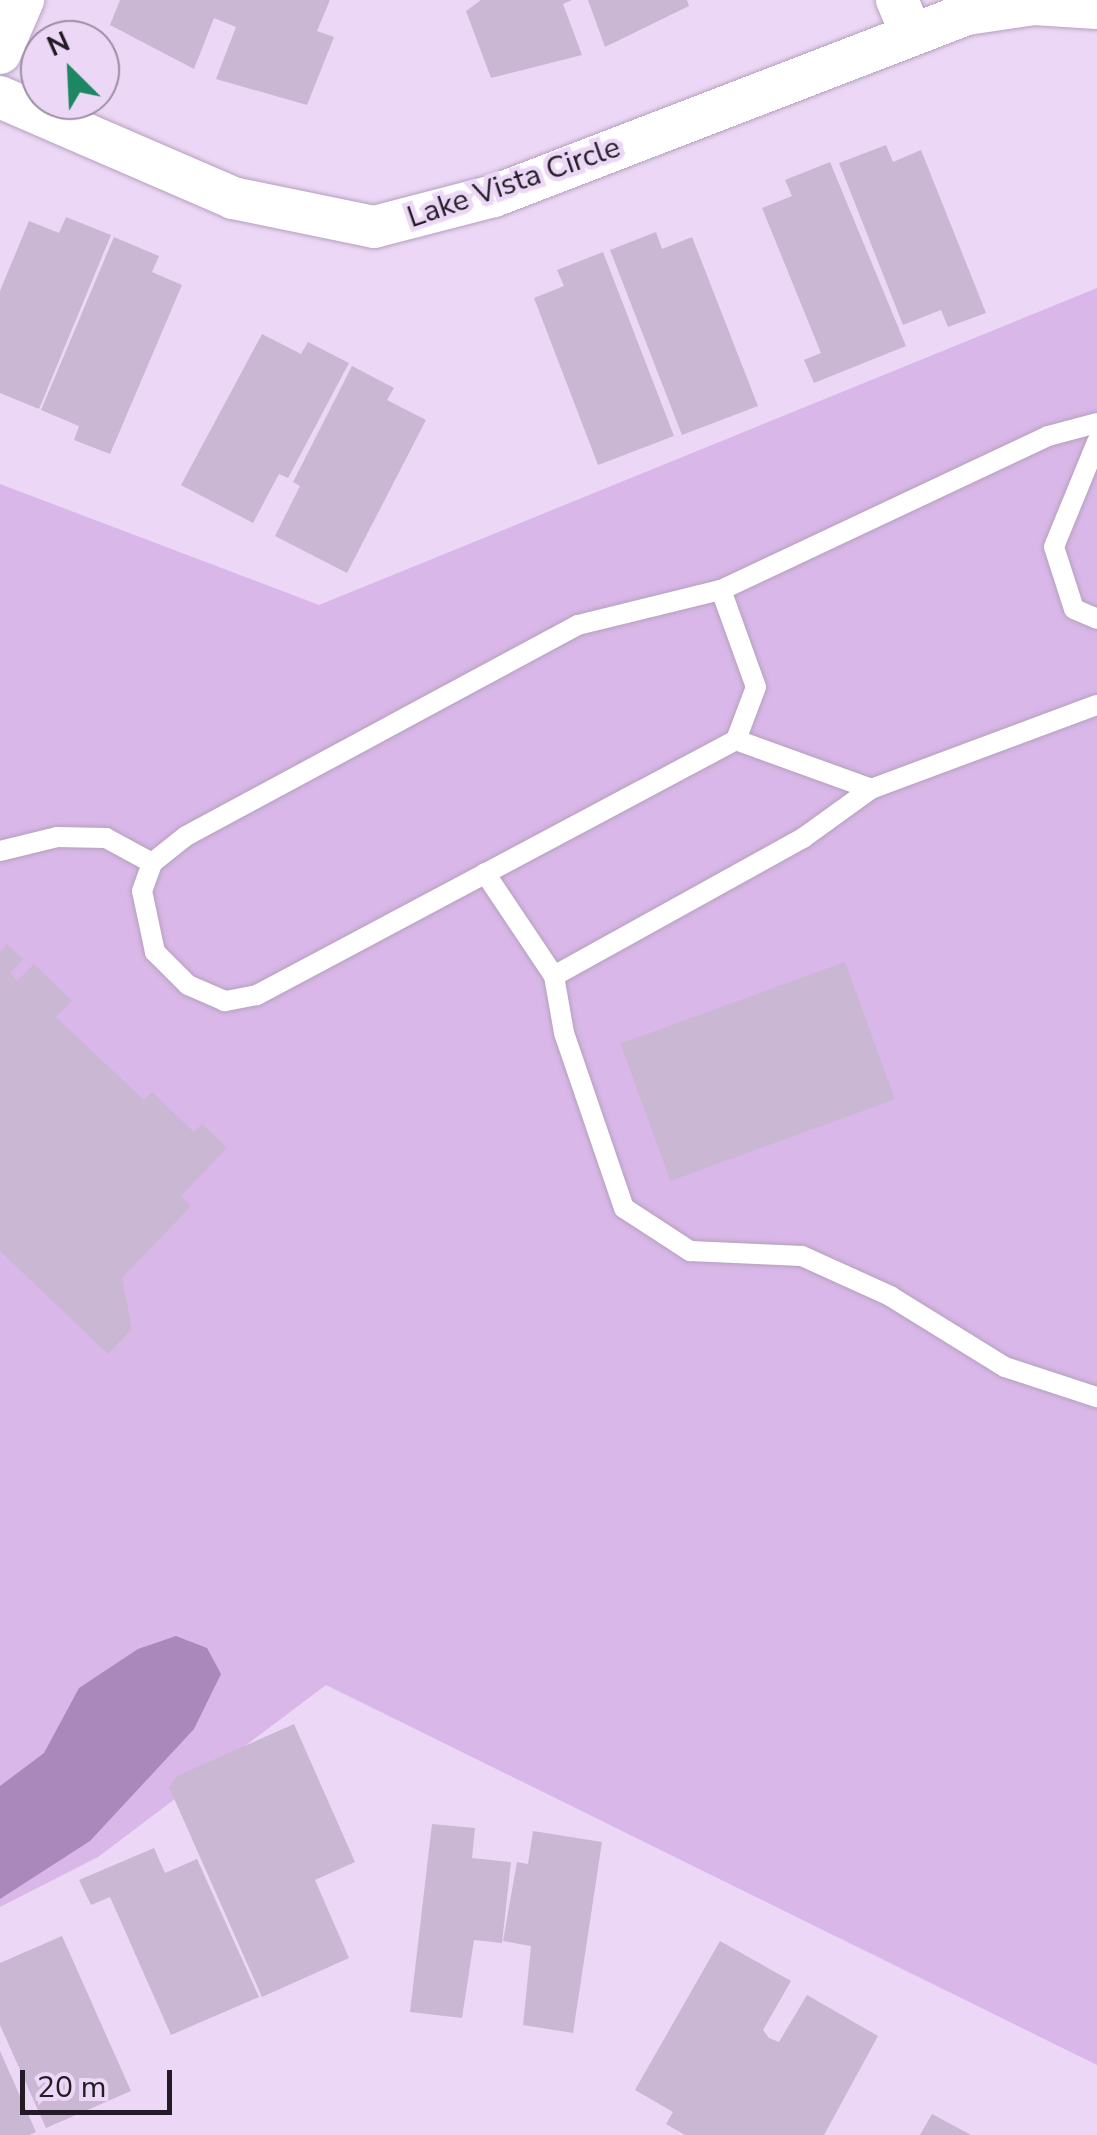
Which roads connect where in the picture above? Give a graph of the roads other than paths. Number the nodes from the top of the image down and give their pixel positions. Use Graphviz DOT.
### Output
graph roads {
  1 [pos="23,0"];
  2 [pos="1097,8"];
  3 [pos="904,17"];
  4 [pos="0,53"];
  5 [pos="0,98"];
  6 [pos="1097,422"];
  7 [pos="1097,442"];
  8 [pos="720,590"];
  9 [pos="1097,619"];
  10 [pos="1097,705"];
  11 [pos="736,740"];
  12 [pos="871,790"];
  13 [pos="0,851"];
  14 [pos="152,863"];
  15 [pos="485,873"];
  16 [pos="554,976"];
  17 [pos="1097,1397"];
  1 -- 4 [label="street"];
  2 -- 3 [label="street, Lake Vista Circle"];
  3 -- 5 [label="street, Lake Vista Circle"];
  6 -- 8 [label="lane"];
  7 -- 9 [label="lane"];
  8 -- 11 [label="lane"];
  8 -- 14 [label="lane"];
  10 -- 12 [label="lane"];
  11 -- 12 [label="lane"];
  11 -- 15 [label="lane"];
  12 -- 16 [label="lane"];
  13 -- 14 [label="lane"];
  14 -- 15 [label="lane"];
  15 -- 16 [label="lane"];
  16 -- 17 [label="lane"];
}
